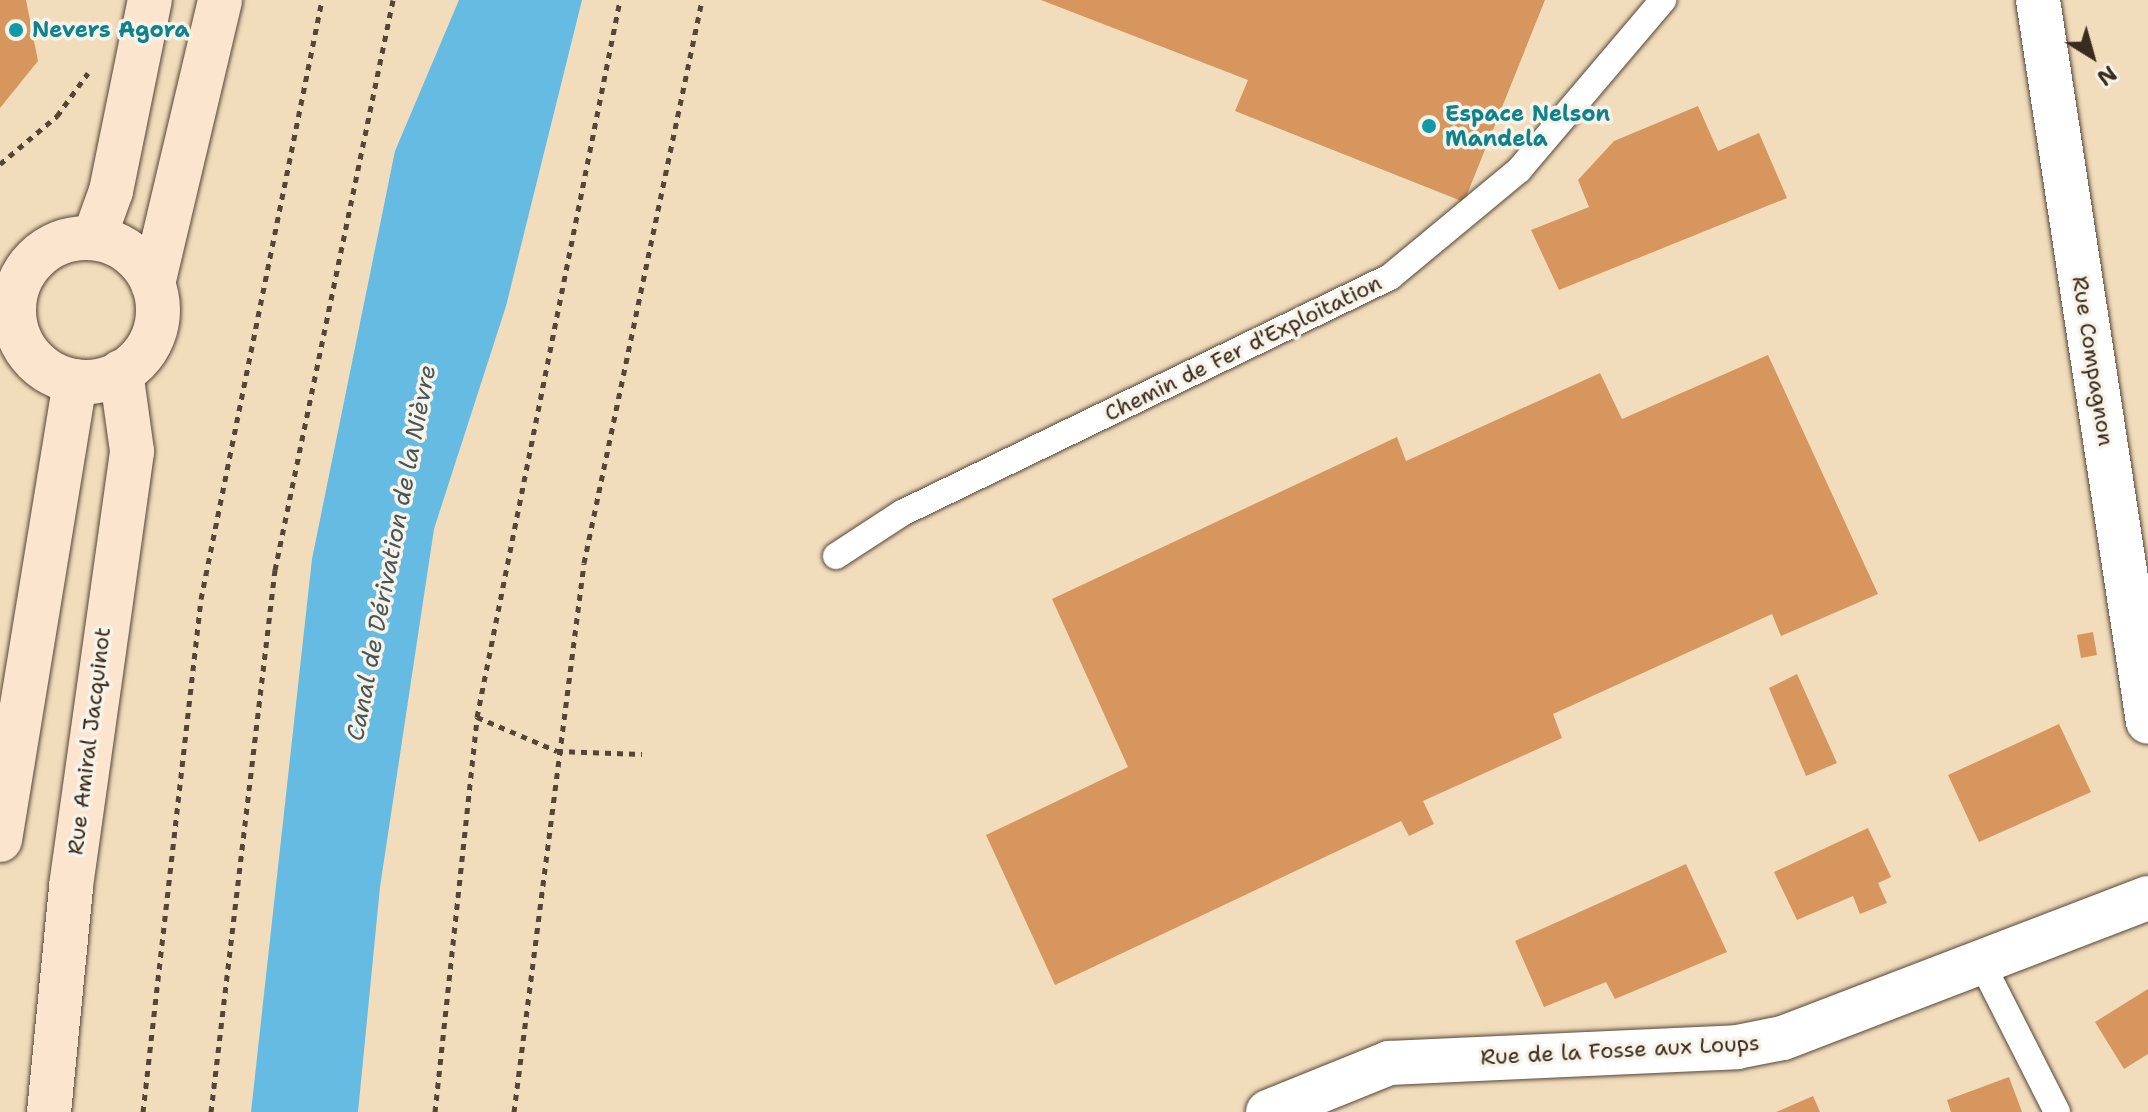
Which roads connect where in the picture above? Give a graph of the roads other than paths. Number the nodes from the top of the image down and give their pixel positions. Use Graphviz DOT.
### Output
graph roads {
  1 [pos="150,0"];
  2 [pos="220,0"];
  3 [pos="1663,0"];
  4 [pos="2038,0"];
  5 [pos="94,238"];
  6 [pos="153,284"];
  7 [pos="7,305"];
  8 [pos="121,372"];
  9 [pos="75,381"];
  10 [pos="836,556"];
  11 [pos="2148,722"];
  12 [pos="0,840"];
  13 [pos="2148,898"];
  14 [pos="1981,962"];
  15 [pos="49,1112"];
  16 [pos="1268,1112"];
  17 [pos="2057,1112"];
  1 -- 5 [label="main road"];
  2 -- 6 [label="main road"];
  3 -- 10 [label="lane, Chemin de Fer d'Exploitation"];
  4 -- 11 [label="street, Rue Compagnon"];
  5 -- 6 [label="main road"];
  5 -- 7 [label="main road"];
  6 -- 8 [label="main road"];
  7 -- 9 [label="main road"];
  8 -- 9 [label="main road"];
  8 -- 15 [label="main road, Rue Amiral Jacquinot"];
  9 -- 12 [label="main road"];
  13 -- 14 [label="street, Rue de la Fosse aux Loups"];
  14 -- 16 [label="street, Rue de la Fosse aux Loups"];
  14 -- 17 [label="lane"];
}
